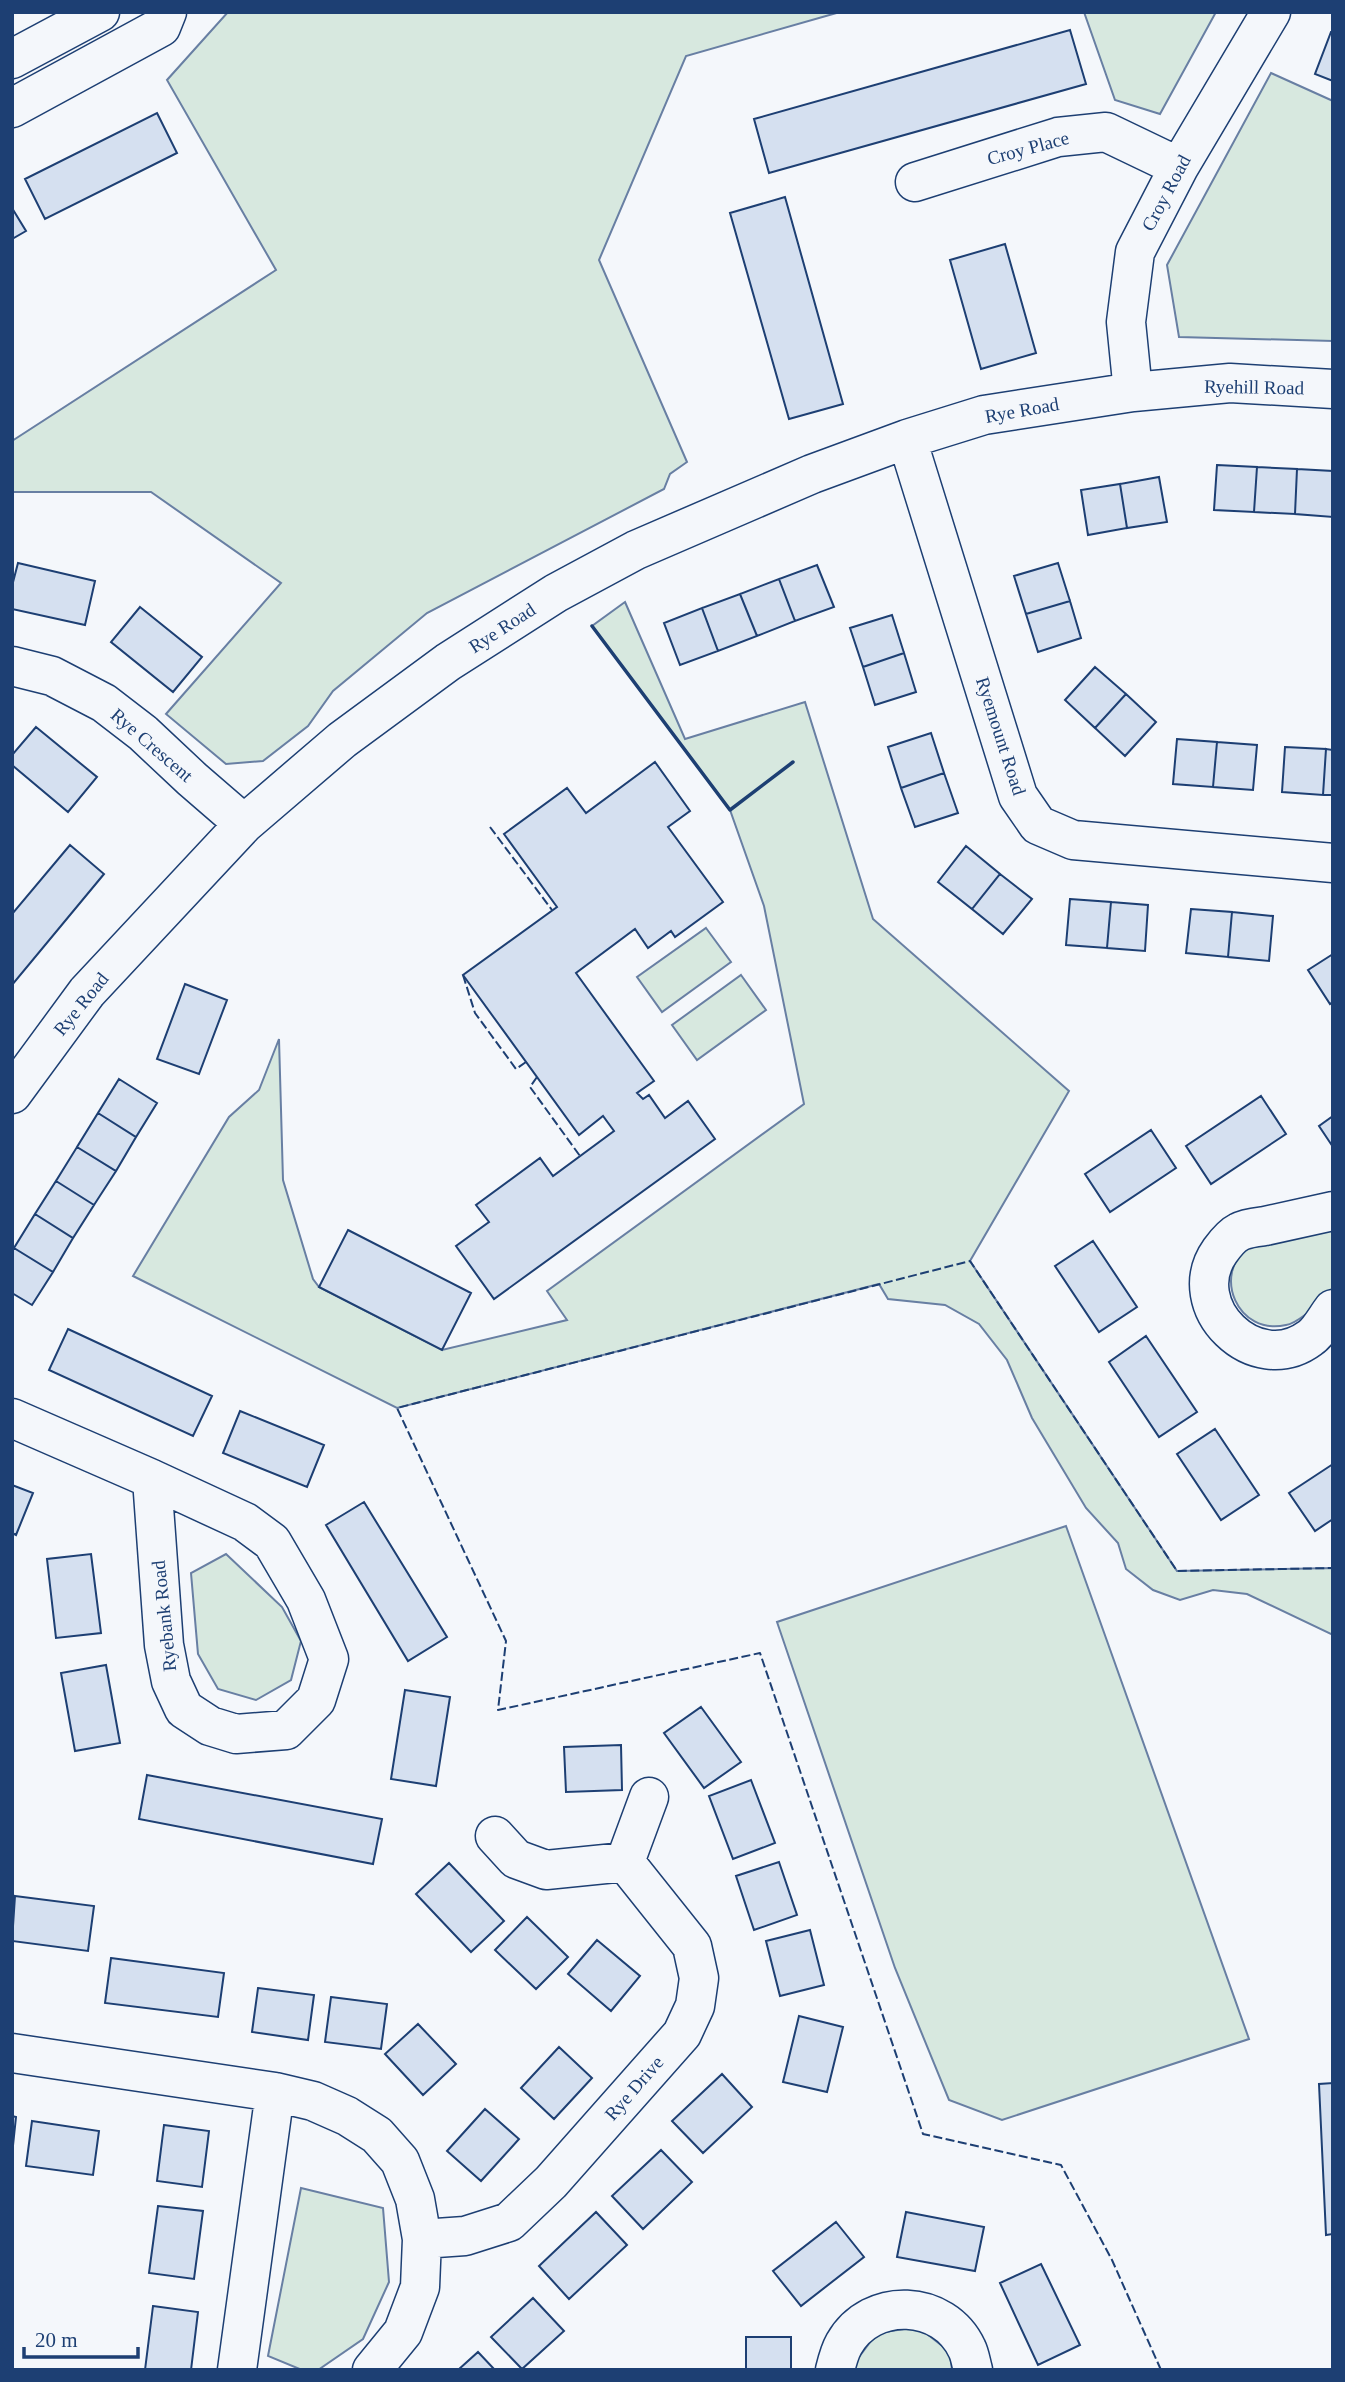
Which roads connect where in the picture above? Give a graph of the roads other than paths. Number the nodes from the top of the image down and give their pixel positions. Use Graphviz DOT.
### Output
graph roads {
  1 [pos="100,12"];
  2 [pos="167,12"];
  3 [pos="1271,12"];
  4 [pos="12,60"];
  5 [pos="12,108"];
  6 [pos="1179,167"];
  7 [pos="915,182"];
  8 [pos="1333,389"];
  9 [pos="1133,392"];
  10 [pos="907,439"];
  11 [pos="12,666"];
  12 [pos="244,824"];
  13 [pos="1333,863"];
  14 [pos="12,1094"];
  15 [pos="1333,1211"];
  16 [pos="1333,1309"];
  17 [pos="12,1418"];
  18 [pos="152,1479"];
  19 [pos="649,1797"];
  20 [pos="495,1836"];
  21 [pos="625,1862"];
  22 [pos="12,2053"];
  23 [pos="275,2092"];
  24 [pos="422,2239"];
  25 [pos="237,2370"];
  26 [pos="372,2370"];
  27 [pos="835,2370"];
  28 [pos="973,2370"];
  1 -- 4 [label="street"];
  2 -- 5 [label="street"];
  3 -- 6 [label="street, Croy Road"];
  6 -- 7 [label="street, Croy Place"];
  6 -- 9 [label="street, Croy Road"];
  8 -- 9 [label="street, Ryehill Road"];
  9 -- 10 [label="street, Rye Road"];
  10 -- 12 [label="street, Rye Road"];
  10 -- 13 [label="street, Ryemount Road"];
  11 -- 12 [label="street, Rye Crescent"];
  12 -- 14 [label="street, Rye Road"];
  15 -- 16 [label="street"];
  17 -- 18 [label="street, Ryebank Road"];
  18 -- 18 [label="street, Ryebank Road"];
  19 -- 21 [label="street"];
  20 -- 21 [label="street"];
  21 -- 24 [label="street, Rye Drive"];
  22 -- 23 [label="street"];
  23 -- 24 [label="street"];
  23 -- 25 [label="street"];
  24 -- 26 [label="street"];
  27 -- 28 [label="street"];
}
